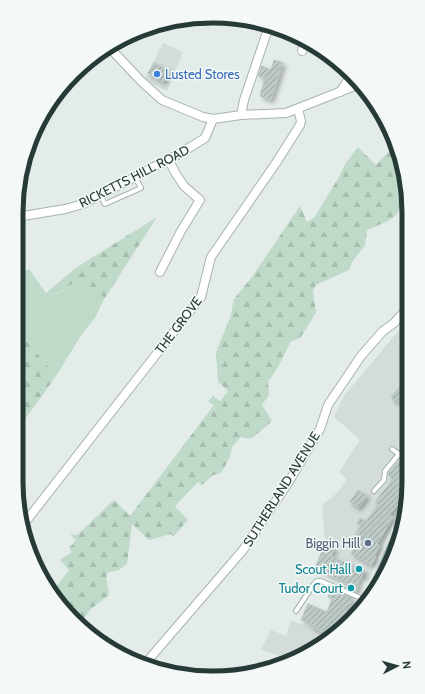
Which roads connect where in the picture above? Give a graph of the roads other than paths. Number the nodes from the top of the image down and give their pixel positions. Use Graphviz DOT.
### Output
graph roads {
  1 [pos="268,31"];
  2 [pos="113,51"];
  3 [pos="348,81"];
  4 [pos="353,86"];
  5 [pos="340,92"];
  6 [pos="298,109"];
  7 [pos="241,115"];
  8 [pos="213,119"];
  9 [pos="168,159"];
  10 [pos="135,177"];
  11 [pos="100,195"];
  12 [pos="23,216"];
  13 [pos="160,272"];
  14 [pos="402,314"];
  15 [pos="392,449"];
  16 [pos="399,454"];
  17 [pos="402,457"];
  18 [pos="374,491"];
  19 [pos="27,520"];
  20 [pos="362,598"];
  21 [pos="296,611"];
  22 [pos="148,660"];
  1 -- 7 [label="street"];
  2 -- 8 [label="street"];
  3 -- 5 [label="street"];
  4 -- 5 [label="street"];
  5 -- 6 [label="street"];
  6 -- 7 [label="street"];
  6 -- 19 [label="street, THE GROVE"];
  7 -- 8 [label="street"];
  8 -- 9 [label="street, RICKETTS HILL ROAD"];
  9 -- 10 [label="street, RICKETTS HILL ROAD"];
  9 -- 13 [label="street"];
  10 -- 11 [label="street, RICKETTS HILL ROAD"];
  10 -- 11 [label="lane"];
  11 -- 12 [label="street, RICKETTS HILL ROAD"];
  14 -- 22 [label="street, SUTHERLAND AVENUE"];
  15 -- 16 [label="lane"];
  16 -- 17 [label="lane"];
  16 -- 18 [label="lane"];
  20 -- 21 [label="lane"];
}
